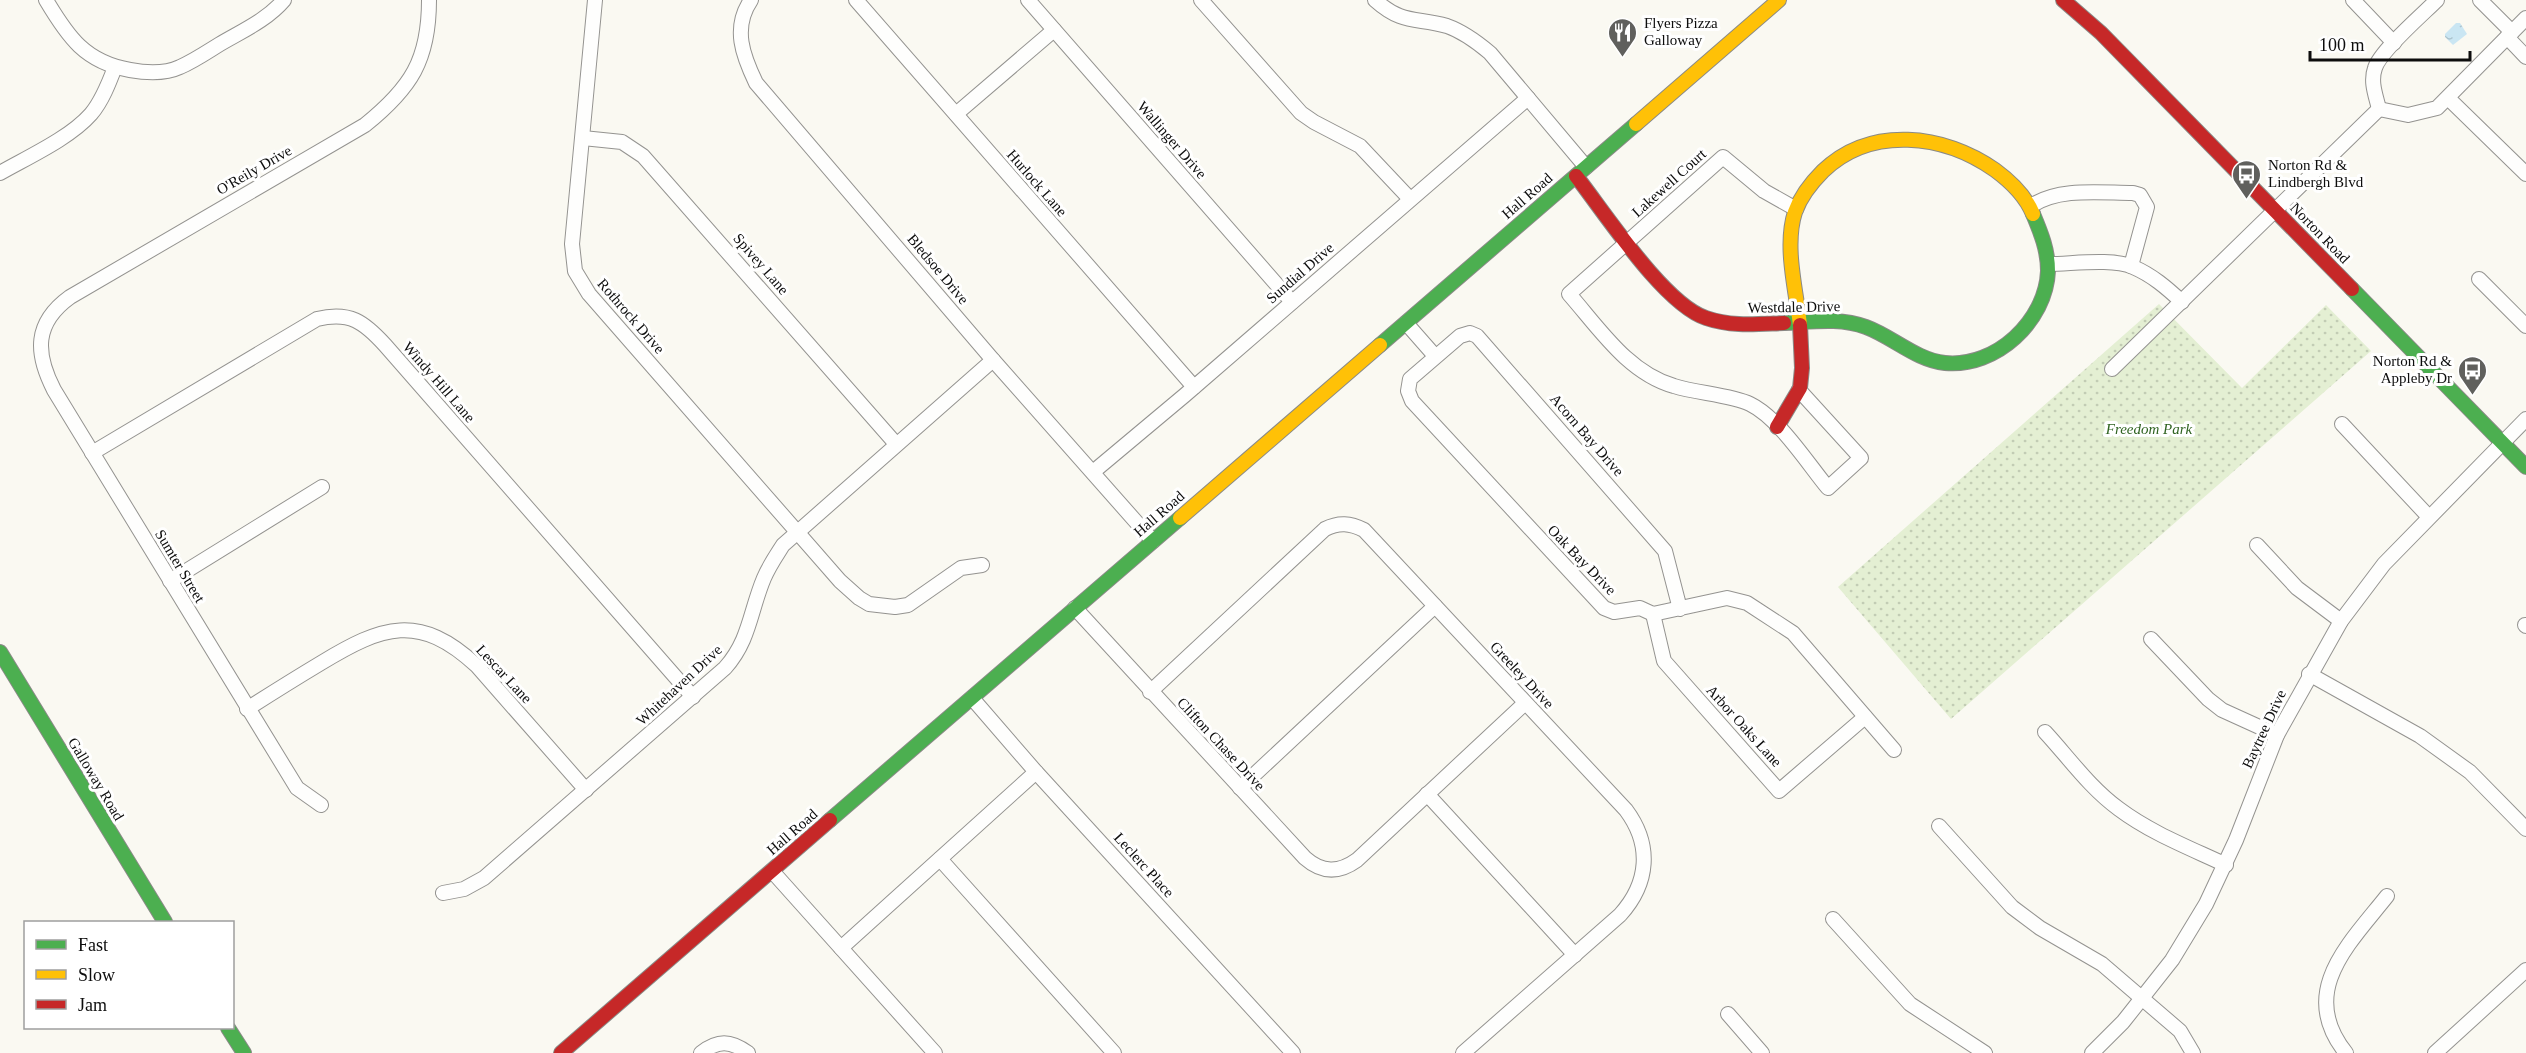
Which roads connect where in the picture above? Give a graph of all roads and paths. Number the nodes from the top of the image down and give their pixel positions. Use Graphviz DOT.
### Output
graph roads {
  1 [pos="46,0"];
  2 [pos="284,0"];
  3 [pos="429,0"];
  4 [pos="595,0"];
  5 [pos="752,0"];
  6 [pos="856,0"];
  7 [pos="1028,0"];
  8 [pos="1201,0"];
  9 [pos="1375,0"];
  10 [pos="1779,0"];
  11 [pos="2063,0"];
  12 [pos="2353,0"];
  13 [pos="2437,0"];
  14 [pos="2480,0"];
  15 [pos="2526,18"];
  16 [pos="1054,30"];
  17 [pos="2509,34"];
  18 [pos="2394,43"];
  19 [pos="2526,57"];
  20 [pos="115,67"];
  21 [pos="1528,98"];
  22 [pos="2448,98"];
  23 [pos="2379,109"];
  24 [pos="956,114"];
  25 [pos="583,138"];
  26 [pos="1581,172"];
  27 [pos="0,173"];
  28 [pos="2526,174"];
  29 [pos="1410,200"];
  30 [pos="2031,206"];
  31 [pos="1796,209"];
  32 [pos="2276,211"];
  33 [pos="1628,242"];
  34 [pos="2049,264"];
  35 [pos="2131,266"];
  36 [pos="2479,279"];
  37 [pos="1292,302"];
  38 [pos="2182,302"];
  39 [pos="1799,321"];
  40 [pos="1406,323"];
  41 [pos="2526,327"];
  42 [pos="43,330"];
  43 [pos="1435,356"];
  44 [pos="993,360"];
  45 [pos="2112,369"];
  46 [pos="1194,387"];
  47 [pos="1799,390"];
  48 [pos="2526,419"];
  49 [pos="2342,424"];
  50 [pos="1777,426"];
  51 [pos="2502,443"];
  52 [pos="896,444"];
  53 [pos="92,453"];
  54 [pos="2526,467"];
  55 [pos="1093,472"];
  56 [pos="322,487"];
  57 [pos="2428,516"];
  58 [pos="796,531"];
  59 [pos="1153,541"];
  60 [pos="2258,545"];
  61 [pos="982,565"];
  62 [pos="170,581"];
  63 [pos="1435,606"];
  64 [pos="1076,608"];
  65 [pos="1680,609"];
  66 [pos="1653,614"];
  67 [pos="2341,621"];
  68 [pos="2151,639"];
  69 [pos="0,652"];
  70 [pos="2309,674"];
  71 [pos="1150,692"];
  72 [pos="693,697"];
  73 [pos="972,698"];
  74 [pos="1526,703"];
  75 [pos="247,709"];
  76 [pos="1865,717"];
  77 [pos="2045,732"];
  78 [pos="2277,735"];
  79 [pos="1894,750"];
  80 [pos="1036,772"];
  81 [pos="1240,788"];
  82 [pos="586,790"];
  83 [pos="1427,794"];
  84 [pos="321,805"];
  85 [pos="1939,826"];
  86 [pos="2526,829"];
  87 [pos="940,859"];
  88 [pos="2226,865"];
  89 [pos="772,870"];
  90 [pos="443,893"];
  91 [pos="2387,896"];
  92 [pos="1833,920"];
  93 [pos="164,921"];
  94 [pos="841,948"];
  95 [pos="1575,955"];
  96 [pos="2526,970"];
  97 [pos="2143,997"];
  98 [pos="1728,1014"];
  99 [pos="229,1029"];
  100 [pos="569,1051"];
  101 [pos="1467,1052"];
  102 [pos="244,1053"];
  103 [pos="701,1053"];
  104 [pos="748,1053"];
  105 [pos="935,1053"];
  106 [pos="1114,1053"];
  107 [pos="1293,1053"];
  108 [pos="1762,1053"];
  109 [pos="1985,1053"];
  110 [pos="2091,1053"];
  111 [pos="2193,1053"];
  112 [pos="2346,1053"];
  113 [pos="2435,1053"];
  1 -- 20 [label="street"];
  2 -- 20 [label="street"];
  3 -- 42 [label="street, O'Reily Drive"];
  4 -- 25 [label="street, Rothrock Drive"];
  5 -- 44 [label="street, Bledsoe Drive"];
  6 -- 24 [label="street, Hurlock Lane"];
  7 -- 16 [label="street, Wallinger Drive"];
  8 -- 29 [label="street"];
  9 -- 21 [label="street"];
  10 -- 26 [label="street, Hall Road"];
  11 -- 32 [label="street, Norton Road"];
  12 -- 18 [label="street"];
  13 -- 18 [label="street"];
  14 -- 17 [label="street"];
  15 -- 17 [label="street"];
  16 -- 24 [label="street"];
  16 -- 37 [label="street, Wallinger Drive"];
  17 -- 19 [label="street"];
  17 -- 22 [label="street"];
  18 -- 23 [label="street"];
  20 -- 27 [label="street"];
  21 -- 26 [label="street"];
  21 -- 29 [label="street, Sundial Drive"];
  22 -- 23 [label="street"];
  22 -- 28 [label="street"];
  23 -- 32 [label="street"];
  24 -- 46 [label="street, Hurlock Lane"];
  25 -- 52 [label="street, Spivey Lane"];
  25 -- 58 [label="street, Rothrock Drive"];
  26 -- 33 [label="street, Westdale Drive"];
  26 -- 40 [label="street, Hall Road"];
  29 -- 37 [label="street, Sundial Drive"];
  30 -- 31 [label="street"];
  30 -- 34 [label="street"];
  30 -- 35 [label="street"];
  31 -- 33 [label="street, Lakewell Court"];
  31 -- 39 [label="street"];
  32 -- 38 [label="street"];
  32 -- 51 [label="street, Norton Road"];
  33 -- 39 [label="street, Westdale Drive"];
  33 -- 50 [label="street, Lakewell Court"];
  34 -- 35 [label="street"];
  34 -- 39 [label="street, Westdale Drive"];
  35 -- 38 [label="street"];
  36 -- 41 [label="street"];
  37 -- 46 [label="street, Sundial Drive"];
  38 -- 45 [label="street"];
  39 -- 47 [label="street"];
  40 -- 43 [label="street"];
  40 -- 59 [label="street, Hall Road"];
  42 -- 53 [label="street, Sumter Street"];
  43 -- 65 [label="street, Acorn Bay Drive"];
  43 -- 66 [label="street, Oak Bay Drive"];
  44 -- 52 [label="street, Whitehaven Drive"];
  44 -- 55 [label="street, Bledsoe Drive"];
  46 -- 55 [label="street, Sundial Drive"];
  47 -- 50 [label="street"];
  47 -- 50 [label="street"];
  48 -- 51 [label="street, Baytree Drive"];
  49 -- 57 [label="street"];
  51 -- 54 [label="street, Norton Road"];
  51 -- 57 [label="street, Baytree Drive"];
  52 -- 58 [label="street, Whitehaven Drive"];
  53 -- 62 [label="street, Sumter Street"];
  53 -- 72 [label="street, Windy Hill Lane"];
  55 -- 59 [label="street, Bledsoe Drive"];
  56 -- 62 [label="street"];
  57 -- 67 [label="street, Baytree Drive"];
  58 -- 61 [label="street, Rothrock Drive"];
  58 -- 72 [label="street, Whitehaven Drive"];
  59 -- 64 [label="street, Hall Road"];
  60 -- 67 [label="street"];
  62 -- 75 [label="street, Sumter Street"];
  63 -- 71 [label="street, Greeley Drive"];
  63 -- 74 [label="street, Greeley Drive"];
  63 -- 81 [label="street"];
  64 -- 71 [label="street, Clifton Chase Drive"];
  64 -- 73 [label="street, Hall Road"];
  65 -- 66 [label="street, Oak Bay Drive"];
  65 -- 76 [label="street, Oak Bay Drive"];
  66 -- 76 [label="street, Arbor Oaks Lane"];
  67 -- 70 [label="street, Baytree Drive"];
  68 -- 78 [label="street"];
  69 -- 93 [label="street, Galloway Road"];
  70 -- 78 [label="street, Baytree Drive"];
  70 -- 86 [label="street"];
  71 -- 81 [label="street, Clifton Chase Drive"];
  72 -- 82 [label="street, Whitehaven Drive"];
  73 -- 80 [label="street, Leclerc Place"];
  73 -- 89 [label="street, Hall Road"];
  74 -- 83 [label="street"];
  74 -- 95 [label="street, Greeley Drive"];
  75 -- 82 [label="street, Lescar Lane"];
  75 -- 84 [label="street, Sumter Street"];
  76 -- 79 [label="street, Oak Bay Drive"];
  77 -- 88 [label="street"];
  78 -- 88 [label="street, Baytree Drive"];
  80 -- 87 [label="street"];
  80 -- 107 [label="street, Leclerc Place"];
  81 -- 83 [label="street, Clifton Chase Drive"];
  82 -- 90 [label="street, Whitehaven Drive"];
  83 -- 95 [label="street"];
  85 -- 97 [label="street"];
  87 -- 94 [label="street"];
  87 -- 106 [label="street"];
  88 -- 97 [label="street, Baytree Drive"];
  89 -- 94 [label="street"];
  89 -- 100 [label="street, Hall Road"];
  91 -- 112 [label="street"];
  92 -- 109 [label="street"];
  94 -- 105 [label="street"];
  95 -- 101 [label="street"];
  96 -- 113 [label="street"];
  97 -- 110 [label="street, Baytree Drive"];
  97 -- 111 [label="street"];
  98 -- 108 [label="street"];
  99 -- 102 [label="street"];
  103 -- 104 [label="street"];
}
